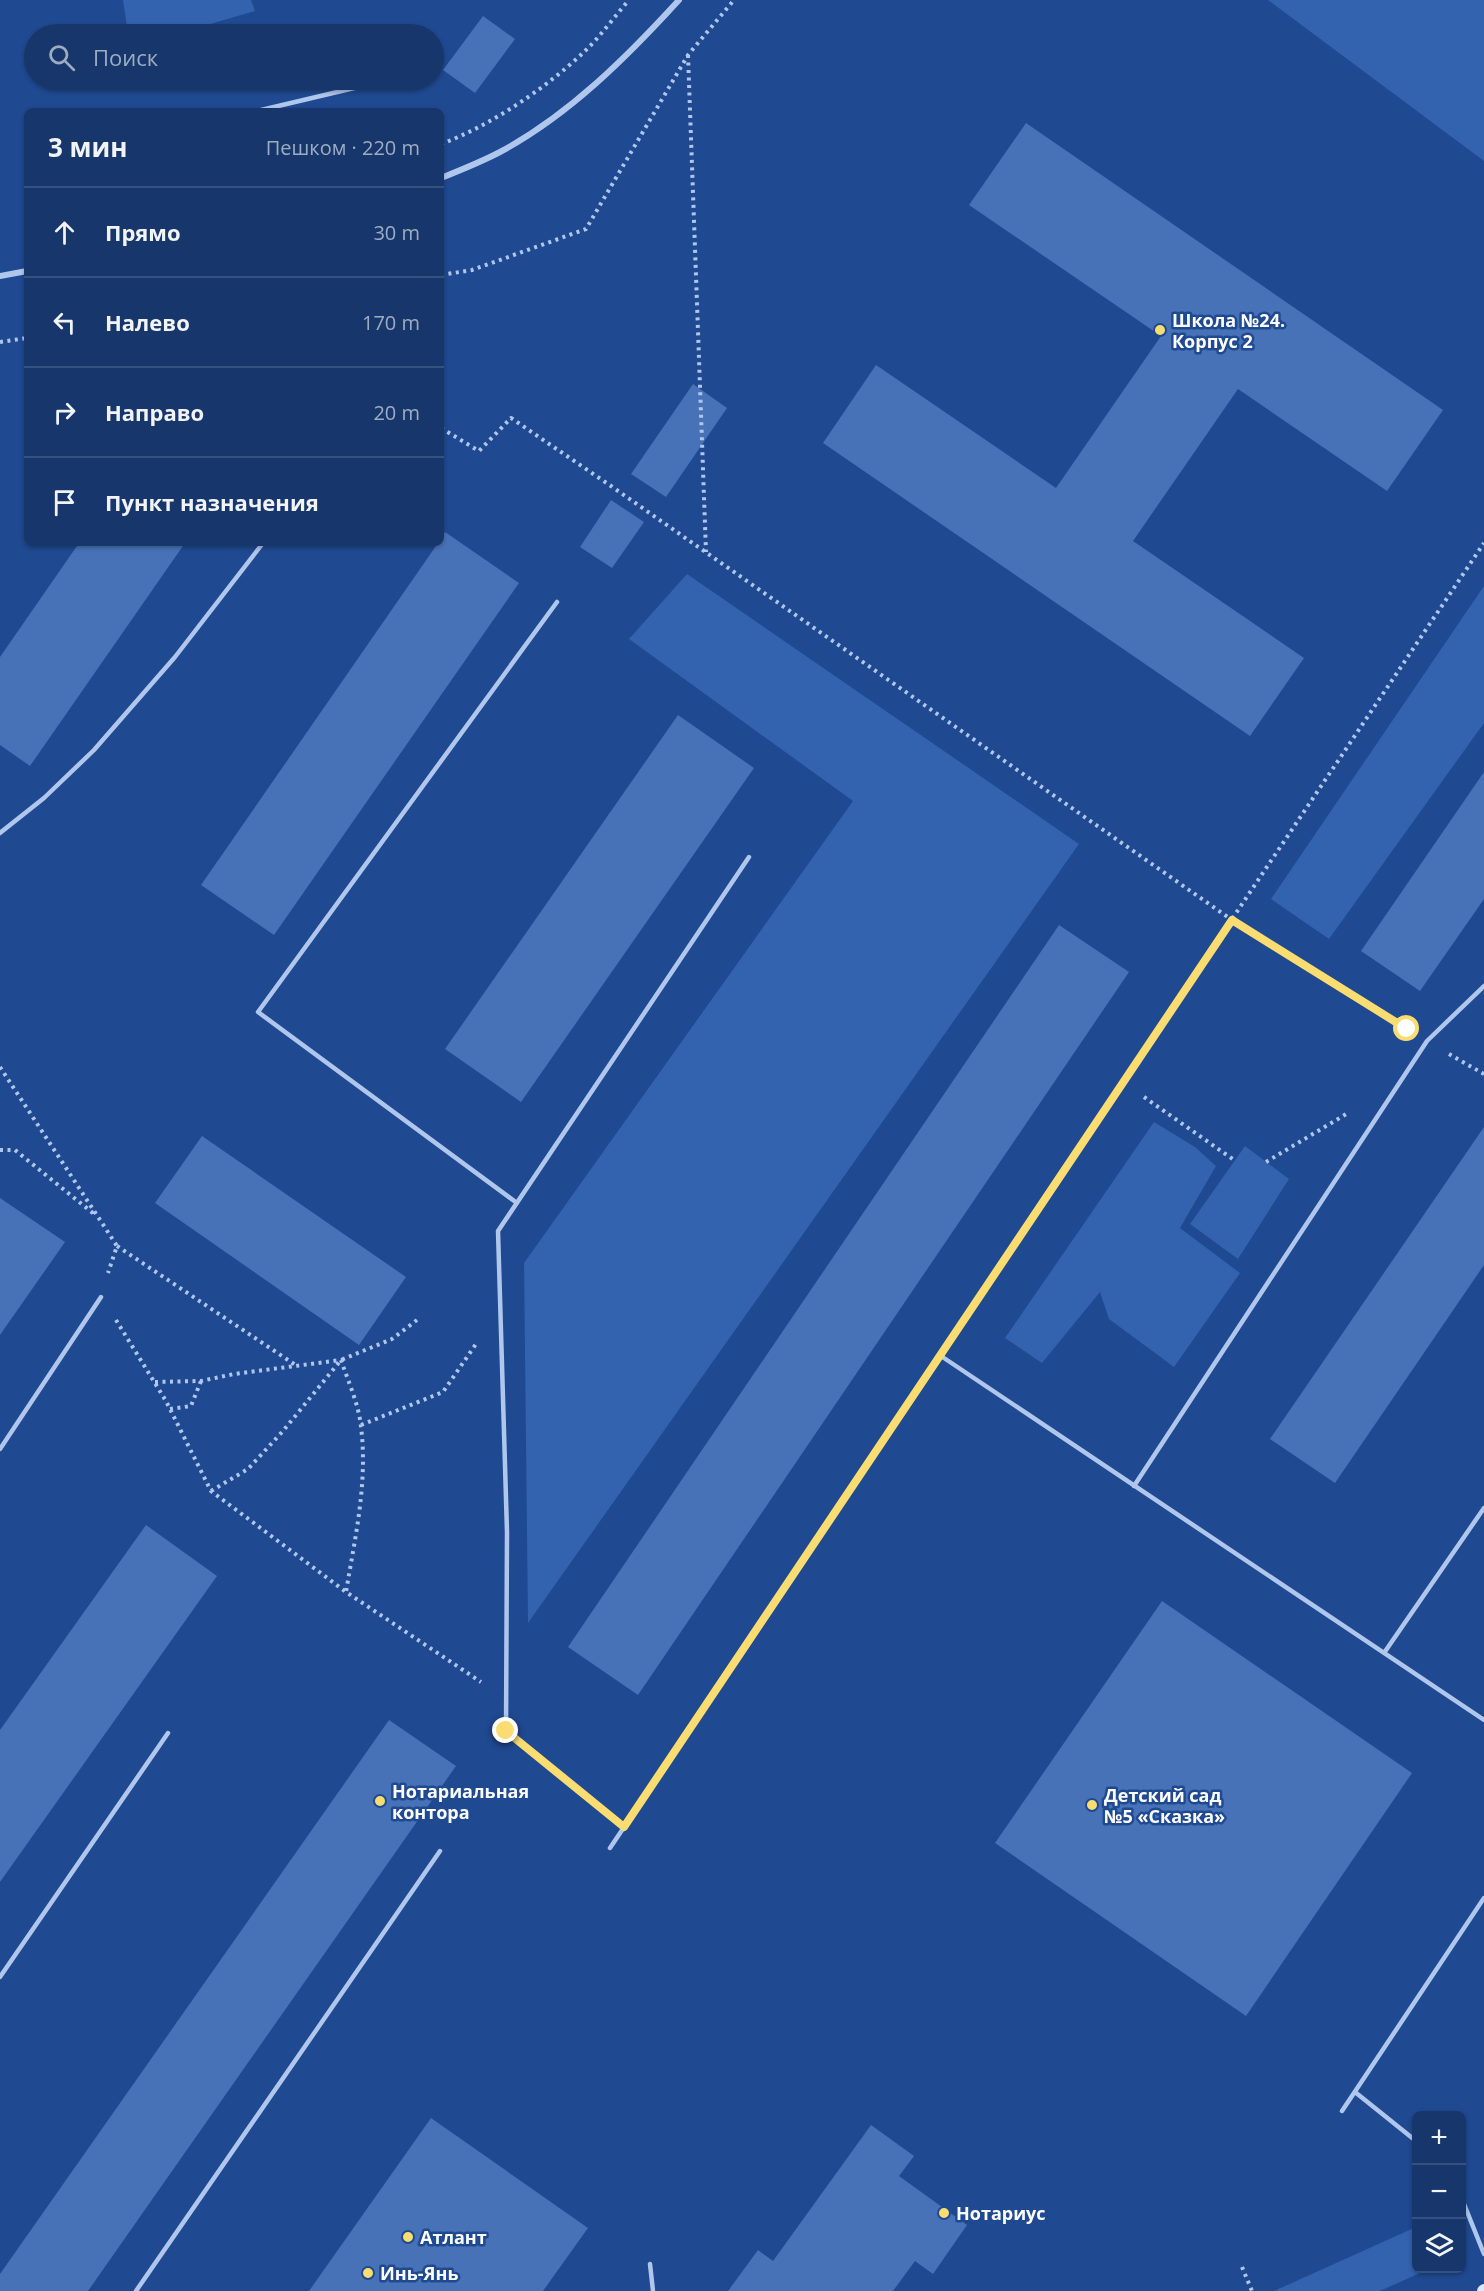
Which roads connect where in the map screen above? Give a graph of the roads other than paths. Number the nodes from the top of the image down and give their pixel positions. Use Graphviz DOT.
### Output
graph roads {
  1 [pos="679,0"];
  2 [pos="346,90"];
  3 [pos="270,108"];
  4 [pos="444,177"];
  5 [pos="24,272"];
  6 [pos="0,276"];
  7 [pos="261,546"];
  8 [pos="557,602"];
  9 [pos="0,832"];
  10 [pos="749,857"];
  11 [pos="1210,951"];
  12 [pos="1484,986"];
  13 [pos="517,1203"];
  14 [pos="101,1297"];
  15 [pos="941,1356"];
  16 [pos="0,1449"];
  17 [pos="1134,1486"];
  18 [pos="1484,1508"];
  19 [pos="1384,1653"];
  20 [pos="1484,1720"];
  21 [pos="168,1733"];
  22 [pos="624,1827"];
  23 [pos="610,1848"];
  24 [pos="440,1851"];
  25 [pos="1484,1898"];
  26 [pos="0,1977"];
  27 [pos="1355,2092"];
  28 [pos="1342,2111"];
  29 [pos="1412,2138"];
  30 [pos="1466,2211"];
  31 [pos="1484,2254"];
  32 [pos="650,2264"];
  33 [pos="136,2291"];
  34 [pos="653,2291"];
  1 -- 4 [label="street"];
  2 -- 3 [label="lane"];
  5 -- 6 [label="street"];
  7 -- 9 [label="lane"];
  8 -- 13 [label="lane"];
  10 -- 13 [label="lane"];
  11 -- 15 [label="lane"];
  12 -- 17 [label="lane"];
  13 -- 22 [label="lane"];
  14 -- 16 [label="lane"];
  15 -- 17 [label="lane"];
  15 -- 22 [label="lane"];
  17 -- 19 [label="lane"];
  18 -- 19 [label="lane"];
  19 -- 20 [label="lane"];
  21 -- 26 [label="lane"];
  22 -- 23 [label="lane"];
  24 -- 33 [label="lane"];
  25 -- 27 [label="lane"];
  27 -- 28 [label="lane"];
  27 -- 29 [label="lane"];
  30 -- 31 [label="lane"];
  32 -- 34 [label="lane"];
}
